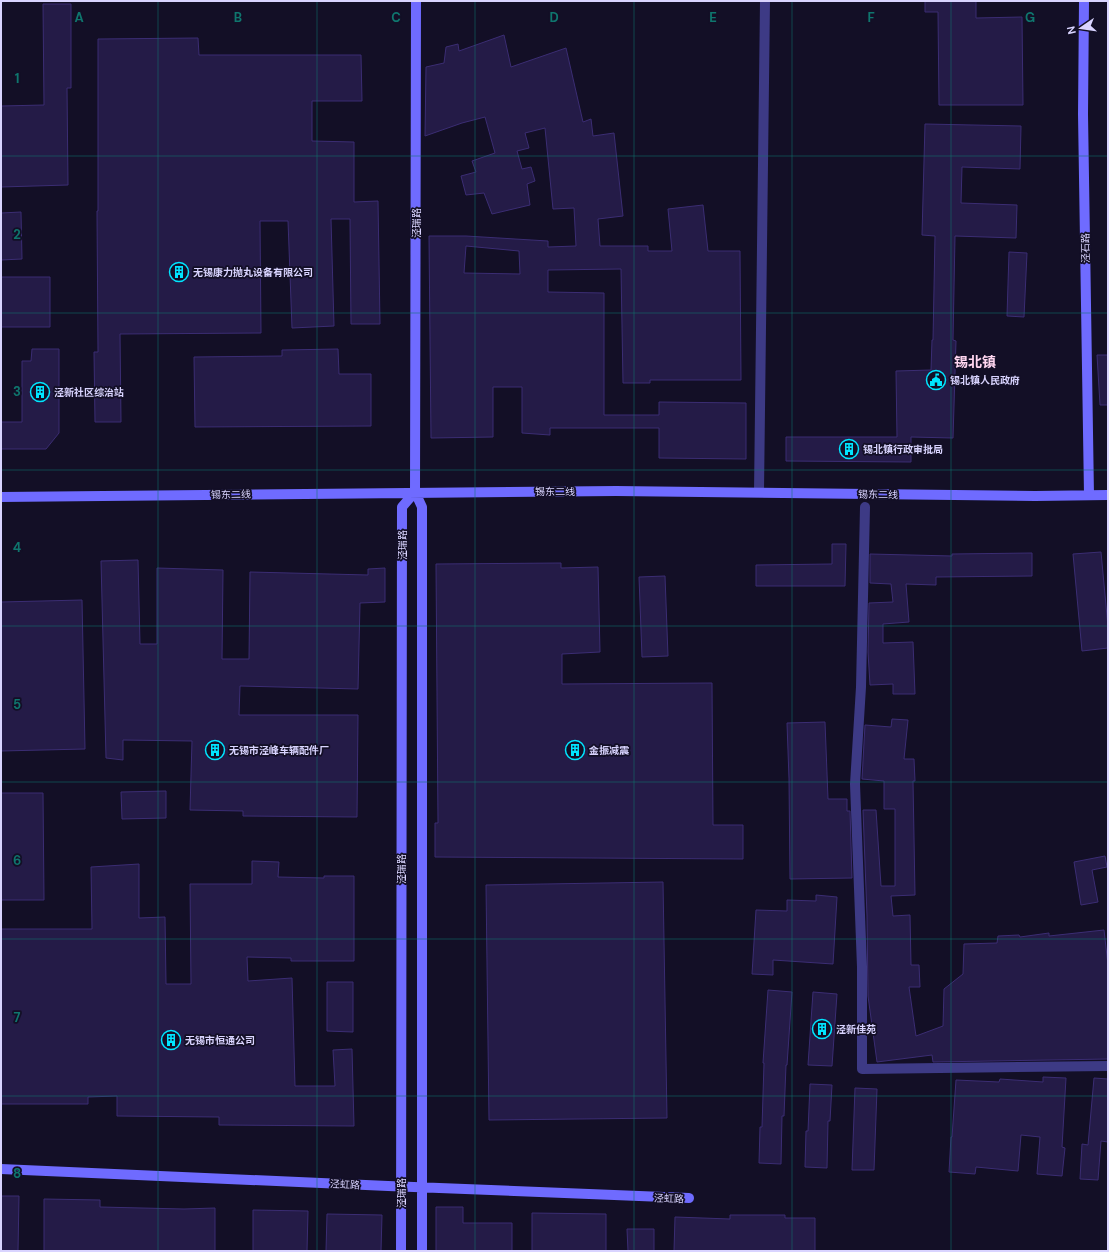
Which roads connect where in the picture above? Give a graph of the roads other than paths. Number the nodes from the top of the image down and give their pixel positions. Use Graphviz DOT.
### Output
graph roads {
  1 [pos="416,1"];
  2 [pos="765,1"];
  3 [pos="1084,1"];
  4 [pos="415,492"];
  5 [pos="760,492"];
  6 [pos="1089,495"];
  7 [pos="1108,495"];
  8 [pos="1,497"];
  9 [pos="865,507"];
  10 [pos="1108,1066"];
  11 [pos="1,1169"];
  12 [pos="401,1187"];
  13 [pos="422,1188"];
  14 [pos="689,1198"];
  15 [pos="401,1251"];
  16 [pos="422,1251"];
  1 -- 4 [label="street, 泾瑞路"];
  2 -- 5 [label="street"];
  3 -- 6 [label="street, 泾石路"];
  4 -- 5 [label="street, 锡东二线"];
  4 -- 8 [label="street, 锡东二线"];
  4 -- 12 [label="street, 泾瑞路"];
  4 -- 13 [label="street, 泾瑞路"];
  5 -- 6 [label="street, 锡东二线"];
  6 -- 7 [label="street, 锡东二线"];
  9 -- 10 [label="street"];
  11 -- 12 [label="street, 泾虹路"];
  12 -- 13 [label="street, 泾虹路"];
  12 -- 15 [label="street, 泾瑞路"];
  13 -- 14 [label="street, 泾虹路"];
  13 -- 16 [label="street, 泾瑞路"];
}
